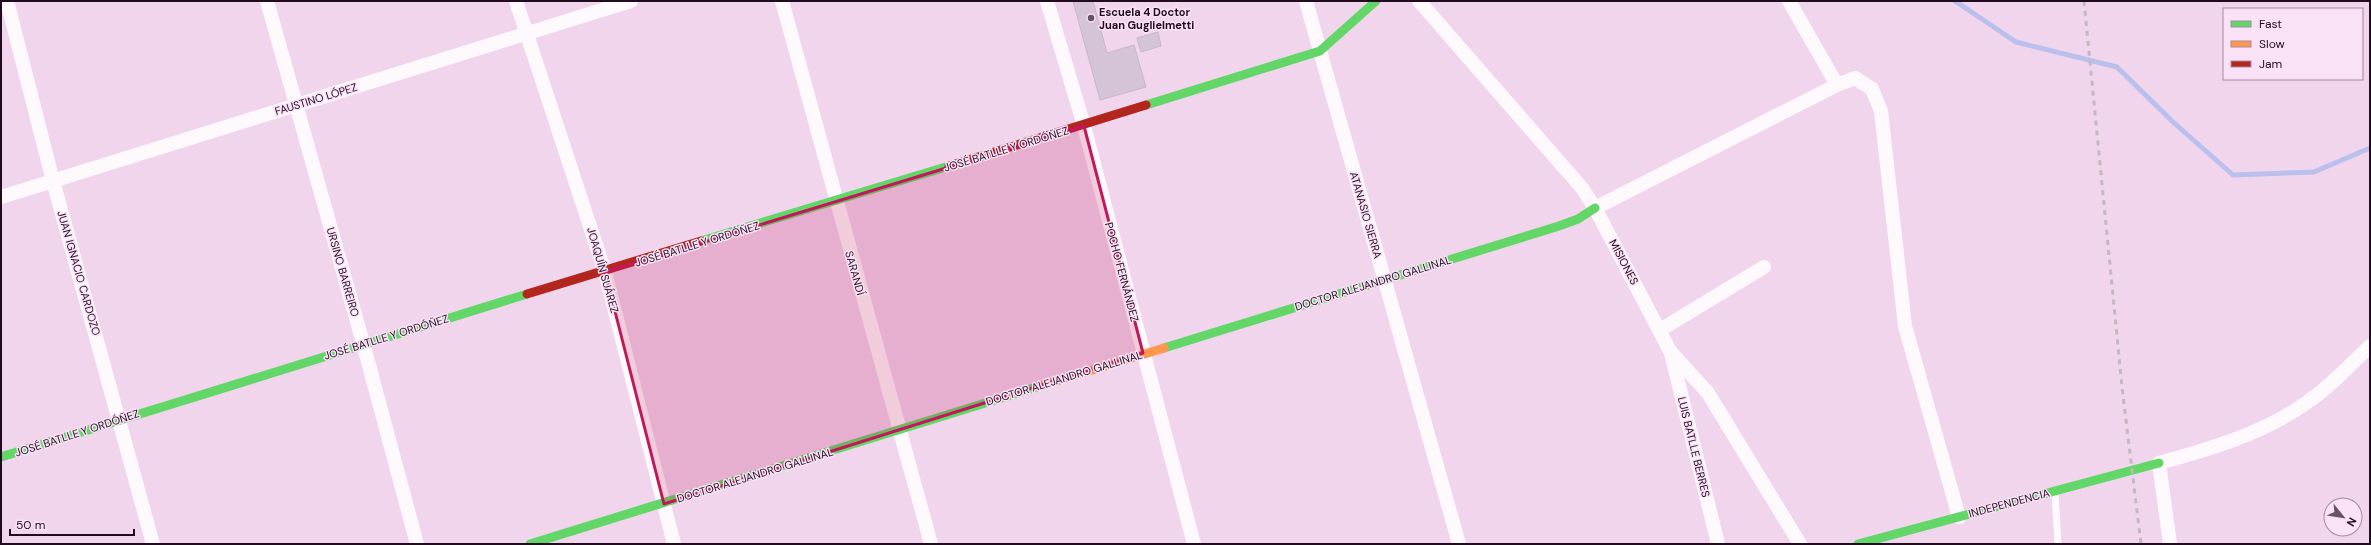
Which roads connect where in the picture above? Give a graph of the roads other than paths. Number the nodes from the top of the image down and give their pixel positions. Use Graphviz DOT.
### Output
graph roads {
  1 [pos="7,1"];
  2 [pos="267,1"];
  3 [pos="516,1"];
  4 [pos="631,1"];
  5 [pos="782,1"];
  6 [pos="1047,1"];
  7 [pos="1306,1"];
  8 [pos="1376,1"];
  9 [pos="1420,1"];
  10 [pos="1789,1"];
  11 [pos="527,33"];
  12 [pos="1320,51"];
  13 [pos="1837,85"];
  14 [pos="296,105"];
  15 [pos="1084,126"];
  16 [pos="53,180"];
  17 [pos="1,197"];
  18 [pos="835,202"];
  19 [pos="1595,208"];
  20 [pos="1764,267"];
  21 [pos="605,272"];
  22 [pos="1384,279"];
  23 [pos="1660,330"];
  24 [pos="363,343"];
  25 [pos="2370,346"];
  26 [pos="1670,351"];
  27 [pos="1143,353"];
  28 [pos="119,419"];
  29 [pos="899,430"];
  30 [pos="1,457"];
  31 [pos="2159,463"];
  32 [pos="2055,491"];
  33 [pos="664,504"];
  34 [pos="1959,517"];
  35 [pos="152,544"];
  36 [pos="417,544"];
  37 [pos="530,544"];
  38 [pos="674,544"];
  39 [pos="931,544"];
  40 [pos="1194,544"];
  41 [pos="1459,544"];
  42 [pos="1718,544"];
  43 [pos="1800,544"];
  44 [pos="1858,544"];
  45 [pos="2058,544"];
  46 [pos="2170,544"];
  1 -- 16 [label="street, JUAN IGNACIO CARDOZO"];
  2 -- 14 [label="street, URSINO BARREIRO"];
  3 -- 11 [label="street, JOAQUÍN SUÁREZ"];
  4 -- 11 [label="street, FAUSTINO LÓPEZ"];
  5 -- 18 [label="street, SARANDÍ"];
  6 -- 15 [label="street, POCHO FERNÁNDEZ"];
  7 -- 12 [label="street, ATANASIO SIERRA"];
  8 -- 12 [label="street, JOSÉ BATLLE Y ORDÓÑEZ"];
  9 -- 19 [label="street, MISIONES"];
  10 -- 13 [label="street"];
  11 -- 14 [label="street, FAUSTINO LÓPEZ"];
  11 -- 21 [label="street, JOAQUÍN SUÁREZ"];
  12 -- 15 [label="street, JOSÉ BATLLE Y ORDÓÑEZ"];
  12 -- 22 [label="street, ATANASIO SIERRA"];
  13 -- 19 [label="street"];
  13 -- 34 [label="street"];
  14 -- 16 [label="street, FAUSTINO LÓPEZ"];
  14 -- 24 [label="street, URSINO BARREIRO"];
  15 -- 18 [label="street, JOSÉ BATLLE Y ORDÓÑEZ"];
  15 -- 27 [label="street, POCHO FERNÁNDEZ"];
  16 -- 17 [label="street, FAUSTINO LÓPEZ"];
  16 -- 28 [label="street, JUAN IGNACIO CARDOZO"];
  18 -- 21 [label="street, JOSÉ BATLLE Y ORDÓÑEZ"];
  18 -- 29 [label="street, SARANDÍ"];
  19 -- 22 [label="street, DOCTOR ALEJANDRO GALLINAL"];
  19 -- 23 [label="street, MISIONES"];
  20 -- 23 [label="street"];
  21 -- 24 [label="street, JOSÉ BATLLE Y ORDÓÑEZ"];
  21 -- 33 [label="street, JOAQUÍN SUÁREZ"];
  22 -- 27 [label="street, DOCTOR ALEJANDRO GALLINAL"];
  22 -- 41 [label="street, ATANASIO SIERRA"];
  23 -- 26 [label="street, MISIONES"];
  24 -- 28 [label="street, JOSÉ BATLLE Y ORDÓÑEZ"];
  24 -- 36 [label="street, URSINO BARREIRO"];
  25 -- 31 [label="street"];
  26 -- 42 [label="street, LUIS BATLLE BERRES"];
  26 -- 43 [label="street, MISIONES"];
  27 -- 29 [label="street, DOCTOR ALEJANDRO GALLINAL"];
  27 -- 40 [label="street, POCHO FERNÁNDEZ"];
  28 -- 30 [label="street, JOSÉ BATLLE Y ORDÓÑEZ"];
  28 -- 35 [label="street, JUAN IGNACIO CARDOZO"];
  29 -- 33 [label="street, DOCTOR ALEJANDRO GALLINAL"];
  29 -- 39 [label="street, SARANDÍ"];
  31 -- 32 [label="street, INDEPENDENCIA"];
  31 -- 46 [label="street"];
  32 -- 34 [label="street, INDEPENDENCIA"];
  32 -- 45 [label="lane"];
  33 -- 37 [label="street, DOCTOR ALEJANDRO GALLINAL"];
  33 -- 38 [label="street, JOAQUÍN SUÁREZ"];
  34 -- 44 [label="street, INDEPENDENCIA"];
}
